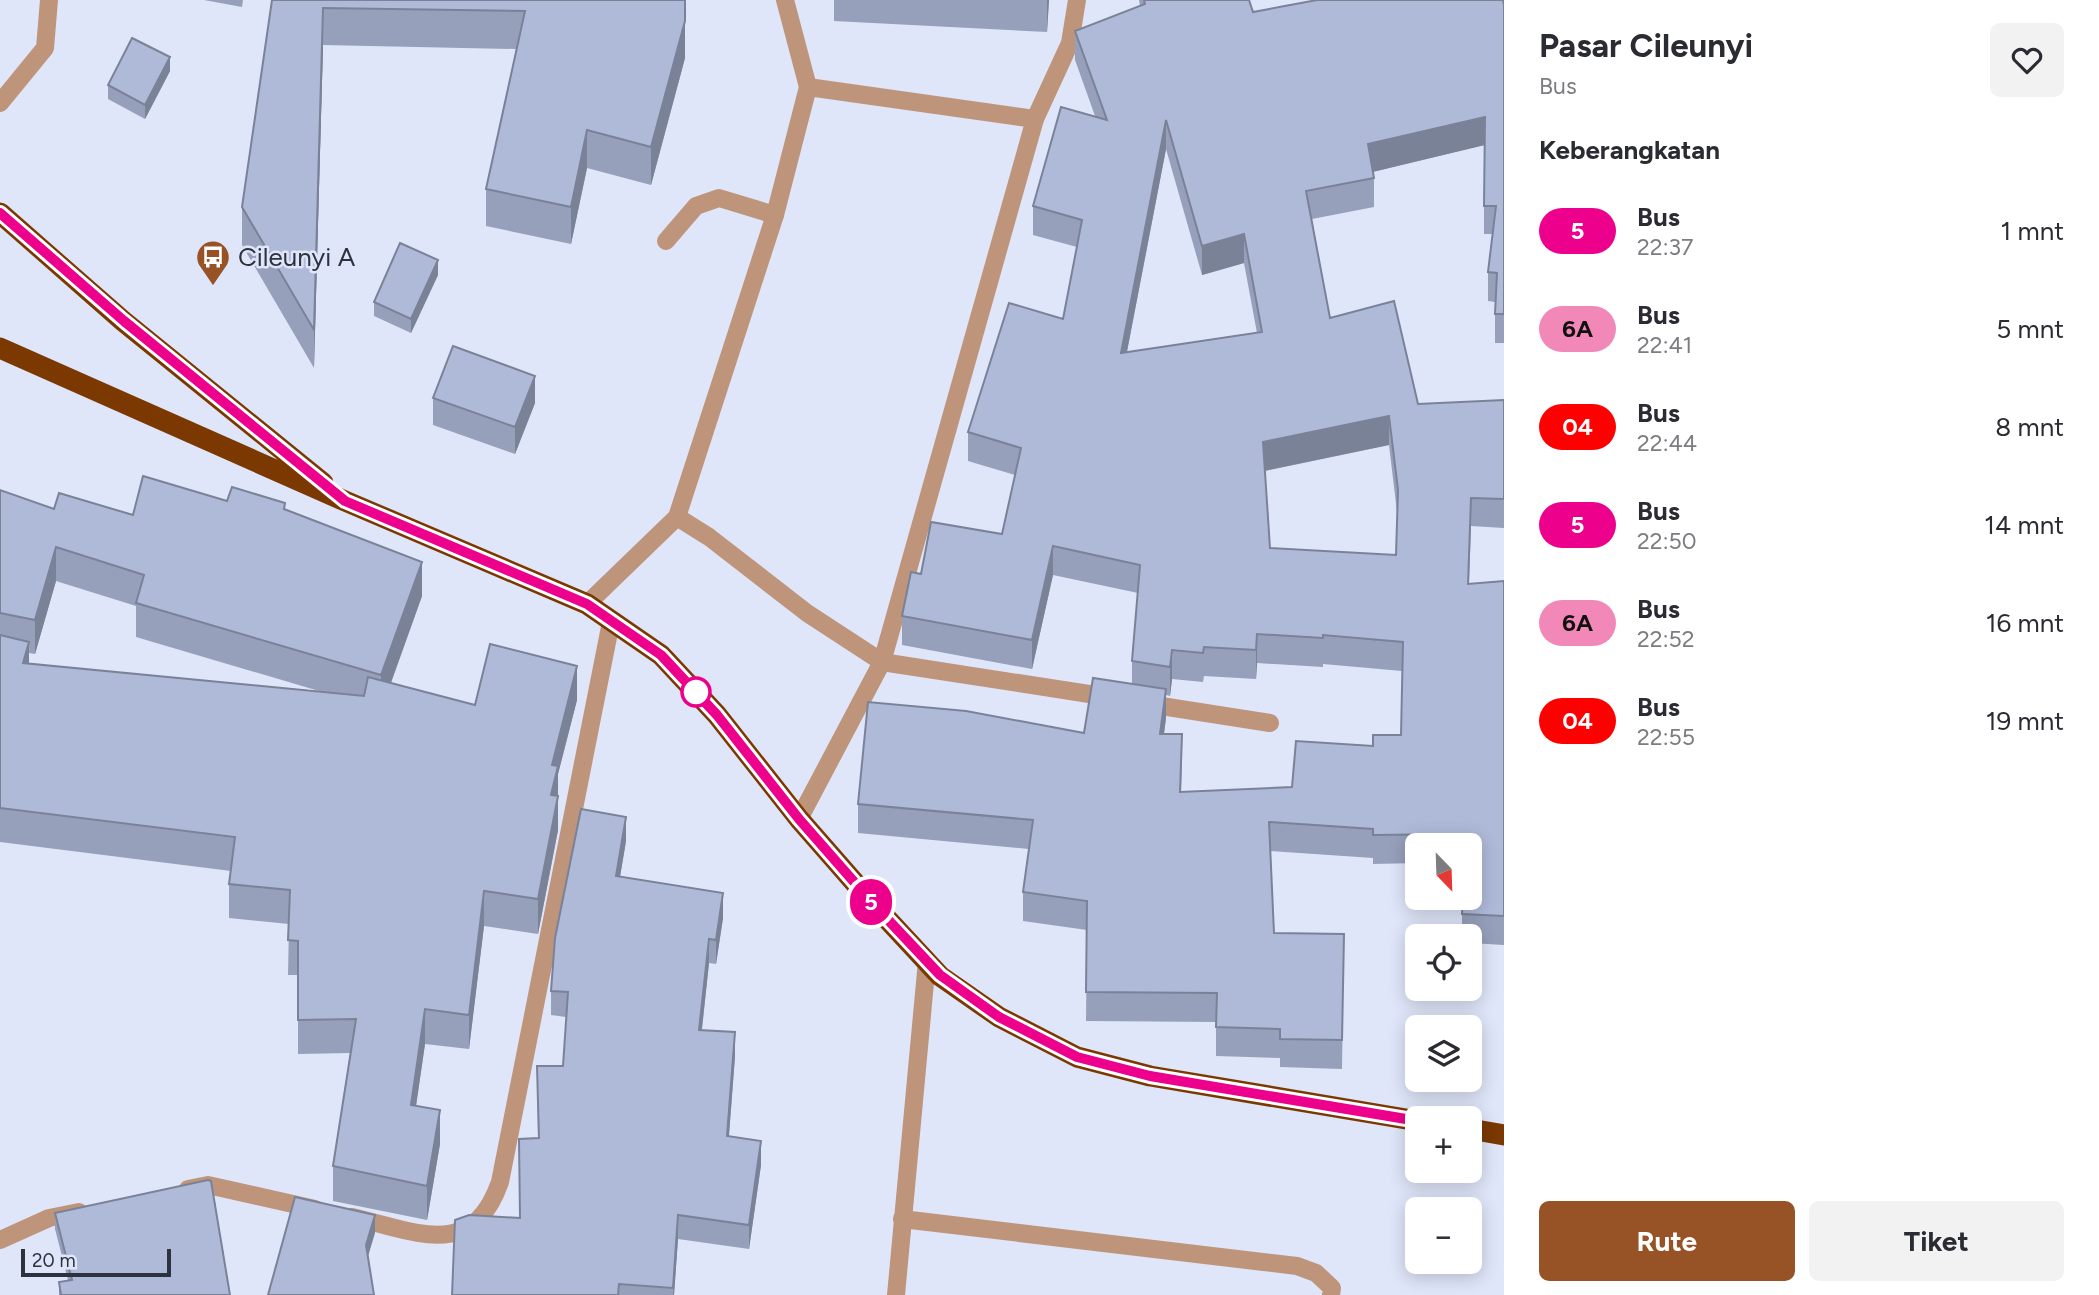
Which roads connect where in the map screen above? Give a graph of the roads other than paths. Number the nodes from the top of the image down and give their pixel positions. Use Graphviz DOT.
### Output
graph roads {
  1 [pos="48,0"];
  2 [pos="785,0"];
  3 [pos="1077,0"];
  4 [pos="808,87"];
  5 [pos="0,103"];
  6 [pos="1035,119"];
  7 [pos="0,213"];
  8 [pos="775,215"];
  9 [pos="666,241"];
  10 [pos="0,348"];
  11 [pos="345,501"];
  12 [pos="677,517"];
  13 [pos="587,604"];
  14 [pos="611,622"];
  15 [pos="882,662"];
  16 [pos="1270,723"];
  17 [pos="799,819"];
  18 [pos="927,961"];
  19 [pos="1405,1119"];
  20 [pos="1482,1131"];
  21 [pos="1504,1135"];
  22 [pos="168,1193"];
  23 [pos="102,1207"];
  24 [pos="902,1219"];
  25 [pos="0,1240"];
  26 [pos="896,1295"];
  27 [pos="1331,1295"];
  1 -- 5 [label="street"];
  2 -- 4 [label="street"];
  3 -- 6 [label="street"];
  4 -- 6 [label="street"];
  4 -- 8 [label="street"];
  6 -- 15 [label="street"];
  7 -- 11 [label="highway"];
  8 -- 9 [label="street"];
  8 -- 12 [label="street"];
  10 -- 11 [label="highway"];
  11 -- 13 [label="highway"];
  12 -- 13 [label="street"];
  12 -- 15 [label="street"];
  13 -- 14 [label="highway"];
  14 -- 17 [label="highway"];
  14 -- 22 [label="street"];
  15 -- 16 [label="street"];
  15 -- 17 [label="street"];
  17 -- 18 [label="highway"];
  18 -- 19 [label="highway"];
  18 -- 24 [label="street"];
  20 -- 21 [label="highway"];
  23 -- 25 [label="street"];
  24 -- 26 [label="street"];
  24 -- 27 [label="street"];
}
